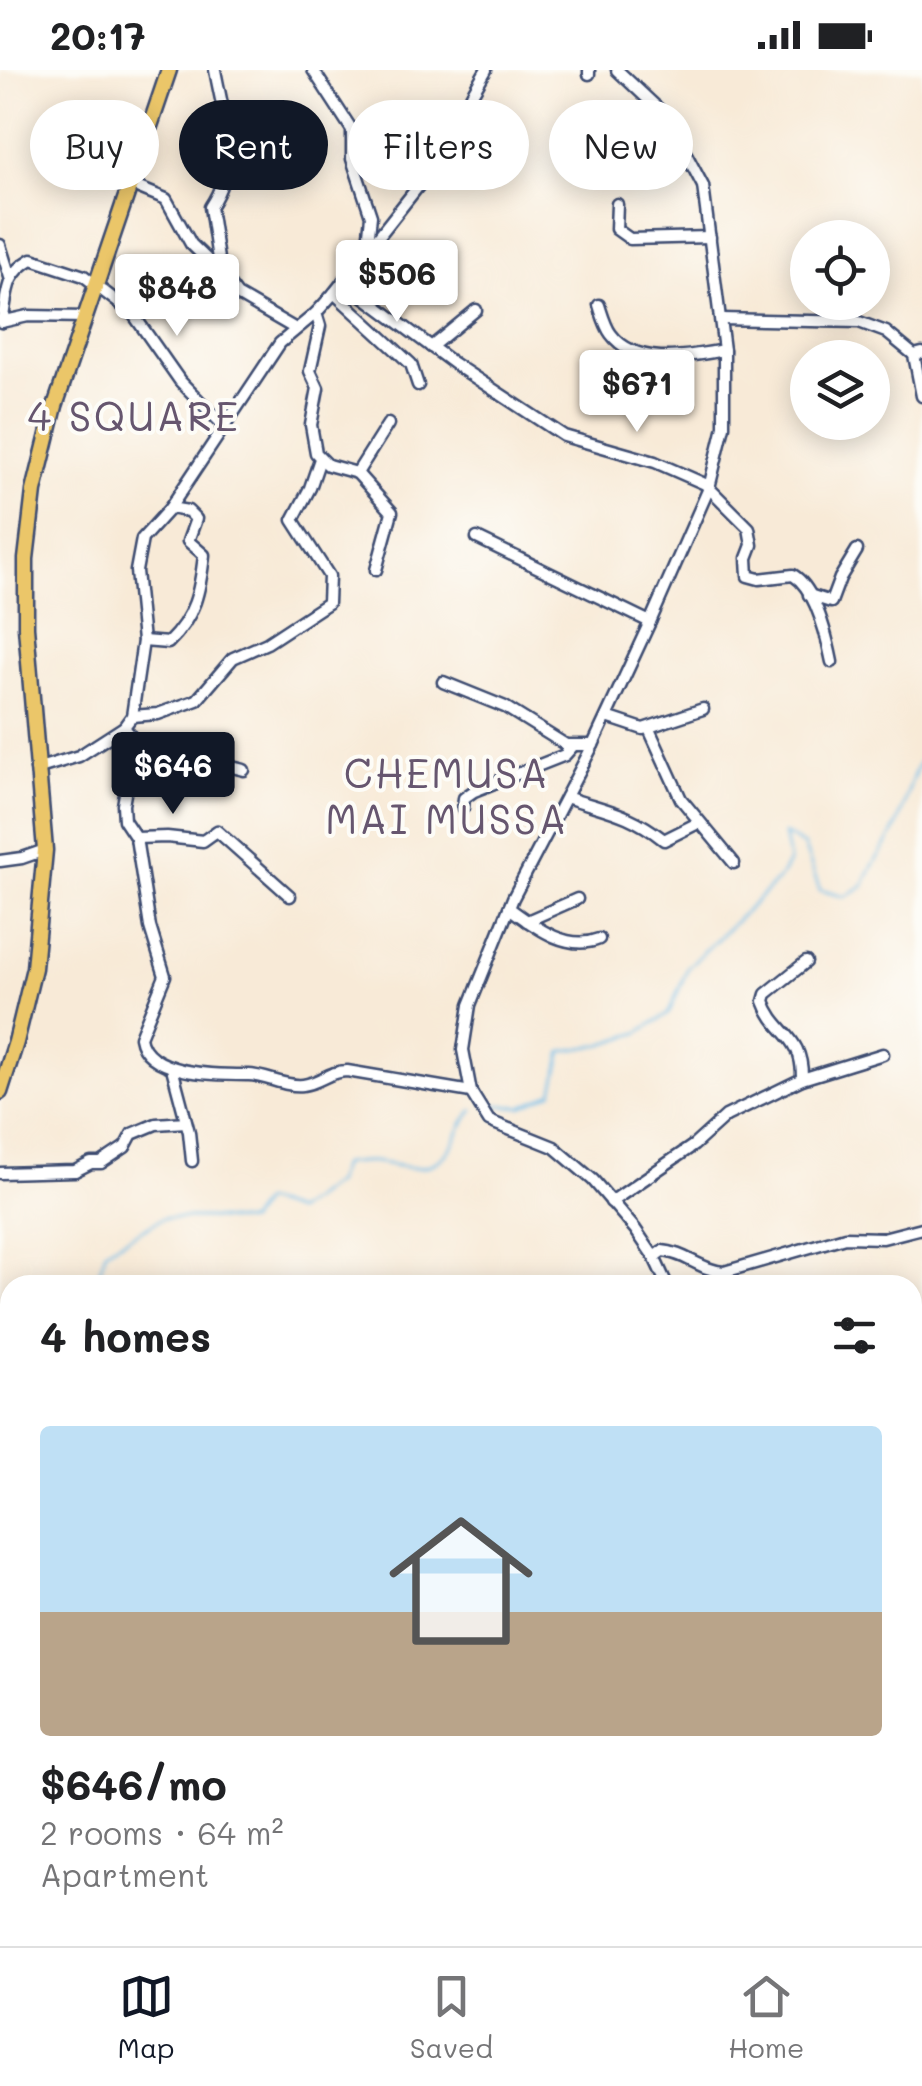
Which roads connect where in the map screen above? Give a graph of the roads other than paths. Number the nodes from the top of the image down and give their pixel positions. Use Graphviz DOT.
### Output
graph roads {
  1 [pos="169,70"];
  2 [pos="215,70"];
  3 [pos="313,70"];
  4 [pos="486,70"];
  5 [pos="617,70"];
  6 [pos="467,100"];
  7 [pos="159,101"];
  8 [pos="348,124"];
  9 [pos="130,190"];
  10 [pos="144,190"];
  11 [pos="362,190"];
  12 [pos="414,190"];
  13 [pos="617,204"];
  14 [pos="710,237"];
  15 [pos="0,246"];
  16 [pos="367,252"];
  17 [pos="220,272"];
  18 [pos="10,278"];
  19 [pos="343,281"];
  20 [pos="96,284"];
  21 [pos="334,293"];
  22 [pos="599,304"];
  23 [pos="476,310"];
  24 [pos="316,313"];
  25 [pos="85,317"];
  26 [pos="721,319"];
  27 [pos="1,322"];
  28 [pos="294,328"];
  29 [pos="431,346"];
  30 [pos="724,350"];
  31 [pos="918,354"];
  32 [pos="418,385"];
  33 [pos="922,396"];
  34 [pos="388,424"];
  35 [pos="224,426"];
  36 [pos="320,459"];
  37 [pos="357,473"];
  38 [pos="709,488"];
  39 [pos="170,508"];
  40 [pos="477,538"];
  41 [pos="858,550"];
  42 [pos="376,570"];
  43 [pos="809,595"];
  44 [pos="650,622"];
  45 [pos="143,641"];
  46 [pos="832,662"];
  47 [pos="443,682"];
  48 [pos="703,708"];
  49 [pos="132,716"];
  50 [pos="607,718"];
  51 [pos="124,727"];
  52 [pos="649,729"];
  53 [pos="593,745"];
  54 [pos="572,747"];
  55 [pos="36,769"];
  56 [pos="244,770"];
  57 [pos="129,773"];
  58 [pos="566,797"];
  59 [pos="463,808"];
  60 [pos="698,823"];
  61 [pos="136,838"];
  62 [pos="46,850"];
  63 [pos="0,860"];
  64 [pos="734,863"];
  65 [pos="290,896"];
  66 [pos="577,899"];
  67 [pos="509,908"];
  68 [pos="527,921"];
  69 [pos="599,939"];
  70 [pos="806,962"];
  71 [pos="883,1054"];
  72 [pos="172,1068"];
  73 [pos="802,1079"];
  74 [pos="0,1092"];
  75 [pos="471,1092"];
  76 [pos="186,1122"];
  77 [pos="192,1160"];
  78 [pos="0,1173"];
  79 [pos="612,1202"];
  80 [pos="922,1228"];
  81 [pos="654,1257"];
  82 [pos="663,1275"];
  1 -- 7 [label="highway"];
  2 -- 17 [label="street"];
  3 -- 8 [label="street"];
  4 -- 6 [label="street"];
  5 -- 14 [label="street"];
  9 -- 20 [label="highway"];
  10 -- 17 [label="street"];
  11 -- 16 [label="street"];
  12 -- 16 [label="street"];
  13 -- 14 [label="street"];
  14 -- 26 [label="street"];
  15 -- 18 [label="street"];
  16 -- 19 [label="street"];
  17 -- 28 [label="street"];
  18 -- 20 [label="street"];
  18 -- 27 [label="street"];
  19 -- 21 [label="street"];
  19 -- 29 [label="street"];
  20 -- 25 [label="highway"];
  20 -- 35 [label="street"];
  21 -- 24 [label="street"];
  21 -- 32 [label="street"];
  22 -- 30 [label="street"];
  23 -- 29 [label="street"];
  24 -- 28 [label="street"];
  24 -- 36 [label="street"];
  25 -- 27 [label="street"];
  25 -- 55 [label="highway"];
  26 -- 30 [label="street"];
  26 -- 31 [label="street"];
  28 -- 35 [label="street"];
  29 -- 38 [label="street"];
  30 -- 38 [label="street"];
  31 -- 33 [label="street"];
  34 -- 37 [label="street"];
  35 -- 39 [label="street"];
  36 -- 37 [label="street"];
  36 -- 49 [label="street"];
  37 -- 42 [label="street"];
  38 -- 43 [label="street"];
  38 -- 44 [label="street"];
  39 -- 45 [label="street"];
  39 -- 45 [label="street"];
  40 -- 44 [label="street"];
  41 -- 43 [label="street"];
  43 -- 46 [label="street"];
  44 -- 50 [label="street"];
  45 -- 49 [label="street"];
  47 -- 54 [label="street"];
  48 -- 52 [label="street"];
  49 -- 51 [label="street"];
  50 -- 52 [label="street"];
  50 -- 53 [label="street"];
  51 -- 55 [label="street"];
  51 -- 57 [label="street"];
  52 -- 60 [label="street"];
  53 -- 54 [label="street"];
  53 -- 58 [label="street"];
  54 -- 59 [label="street"];
  55 -- 62 [label="highway"];
  56 -- 57 [label="street"];
  57 -- 61 [label="street"];
  58 -- 60 [label="street"];
  58 -- 67 [label="street"];
  60 -- 64 [label="street"];
  61 -- 65 [label="street"];
  61 -- 72 [label="street"];
  62 -- 63 [label="street"];
  62 -- 74 [label="highway"];
  66 -- 68 [label="street"];
  67 -- 68 [label="street"];
  67 -- 75 [label="street"];
  68 -- 69 [label="street"];
  70 -- 73 [label="street"];
  71 -- 73 [label="street"];
  72 -- 75 [label="street"];
  72 -- 76 [label="street"];
  73 -- 79 [label="street"];
  75 -- 79 [label="street"];
  76 -- 77 [label="street"];
  76 -- 78 [label="street"];
  79 -- 81 [label="street"];
  80 -- 81 [label="street"];
  81 -- 82 [label="street"];
}
